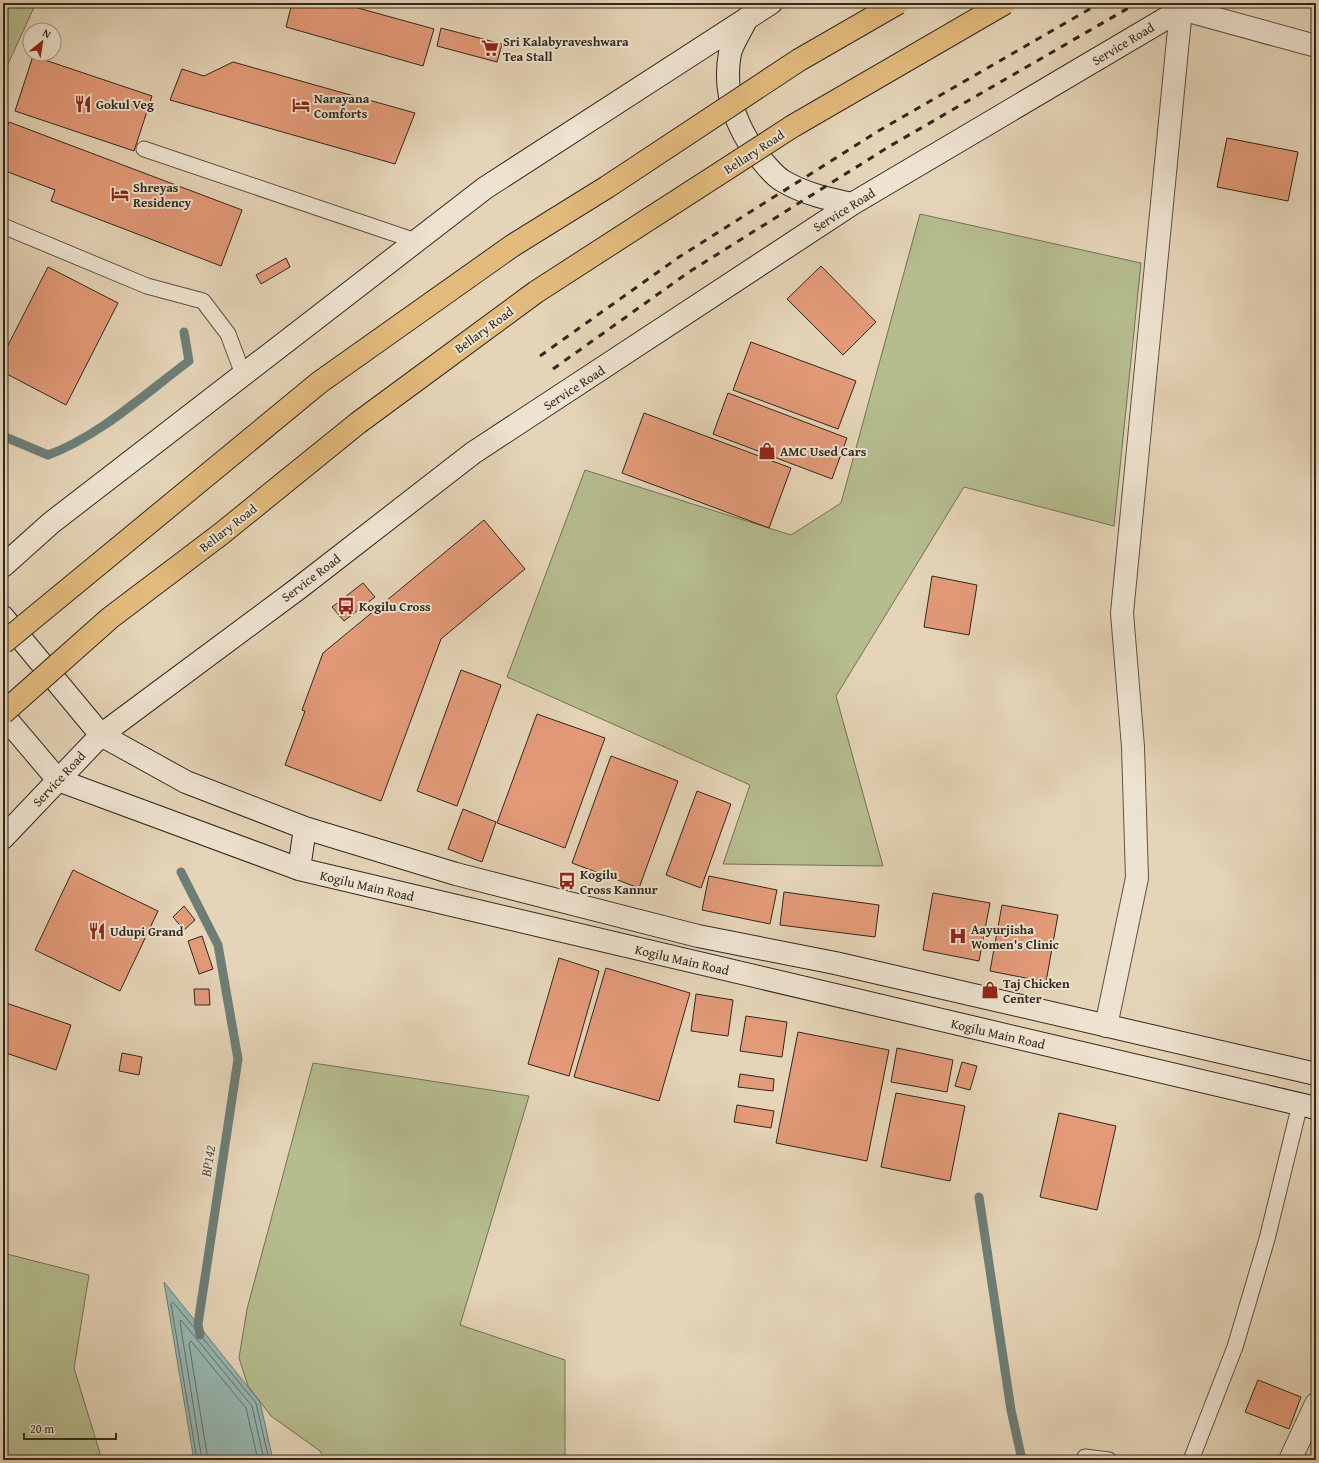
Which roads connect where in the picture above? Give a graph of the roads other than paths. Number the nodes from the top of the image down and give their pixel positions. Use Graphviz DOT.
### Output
graph roads {
  1 [pos="769,3"];
  2 [pos="898,3"];
  3 [pos="1005,3"];
  4 [pos="1187,6"];
  5 [pos="747,18"];
  6 [pos="1316,46"];
  7 [pos="144,149"];
  8 [pos="852,204"];
  9 [pos="3,226"];
  10 [pos="416,240"];
  11 [pos="243,374"];
  12 [pos="3,566"];
  13 [pos="3,617"];
  14 [pos="3,643"];
  15 [pos="3,714"];
  16 [pos="101,735"];
  17 [pos="58,780"];
  18 [pos="305,828"];
  19 [pos="3,838"];
  20 [pos="299,869"];
  21 [pos="1106,1026"];
  22 [pos="1152,1036"];
  23 [pos="1146,1068"];
  24 [pos="1316,1074"];
  25 [pos="1308,1106"];
  26 [pos="1316,1404"];
  27 [pos="1085,1457"];
  28 [pos="1110,1460"];
  29 [pos="1191,1460"];
  30 [pos="1290,1460"];
  1 -- 5 [label="main road"];
  2 -- 14 [label="highway, bridge"];
  3 -- 15 [label="highway, Bellary Road, bridge"];
  4 -- 6 [label="main road"];
  4 -- 8 [label="main road, Service Road"];
  4 -- 21 [label="main road"];
  5 -- 8 [label="main road"];
  5 -- 10 [label="main road"];
  7 -- 10 [label="lane"];
  8 -- 16 [label="main road, Service Road"];
  9 -- 11 [label="lane"];
  10 -- 11 [label="main road"];
  11 -- 12 [label="main road"];
  13 -- 16 [label="main road"];
  15 -- 17 [label="main road"];
  16 -- 17 [label="main road, Service Road"];
  16 -- 18 [label="main road"];
  17 -- 19 [label="main road, Service Road"];
  17 -- 20 [label="main road, Kogilu Main Road"];
  18 -- 20 [label="main road"];
  18 -- 21 [label="main road"];
  20 -- 23 [label="main road, Kogilu Main Road"];
  21 -- 22 [label="main road"];
  22 -- 23 [label="main road"];
  22 -- 24 [label="main road"];
  23 -- 25 [label="main road, Kogilu Main Road"];
  25 -- 29 [label="lane"];
  26 -- 30 [label="main road"];
  27 -- 28 [label="lane"];
}
